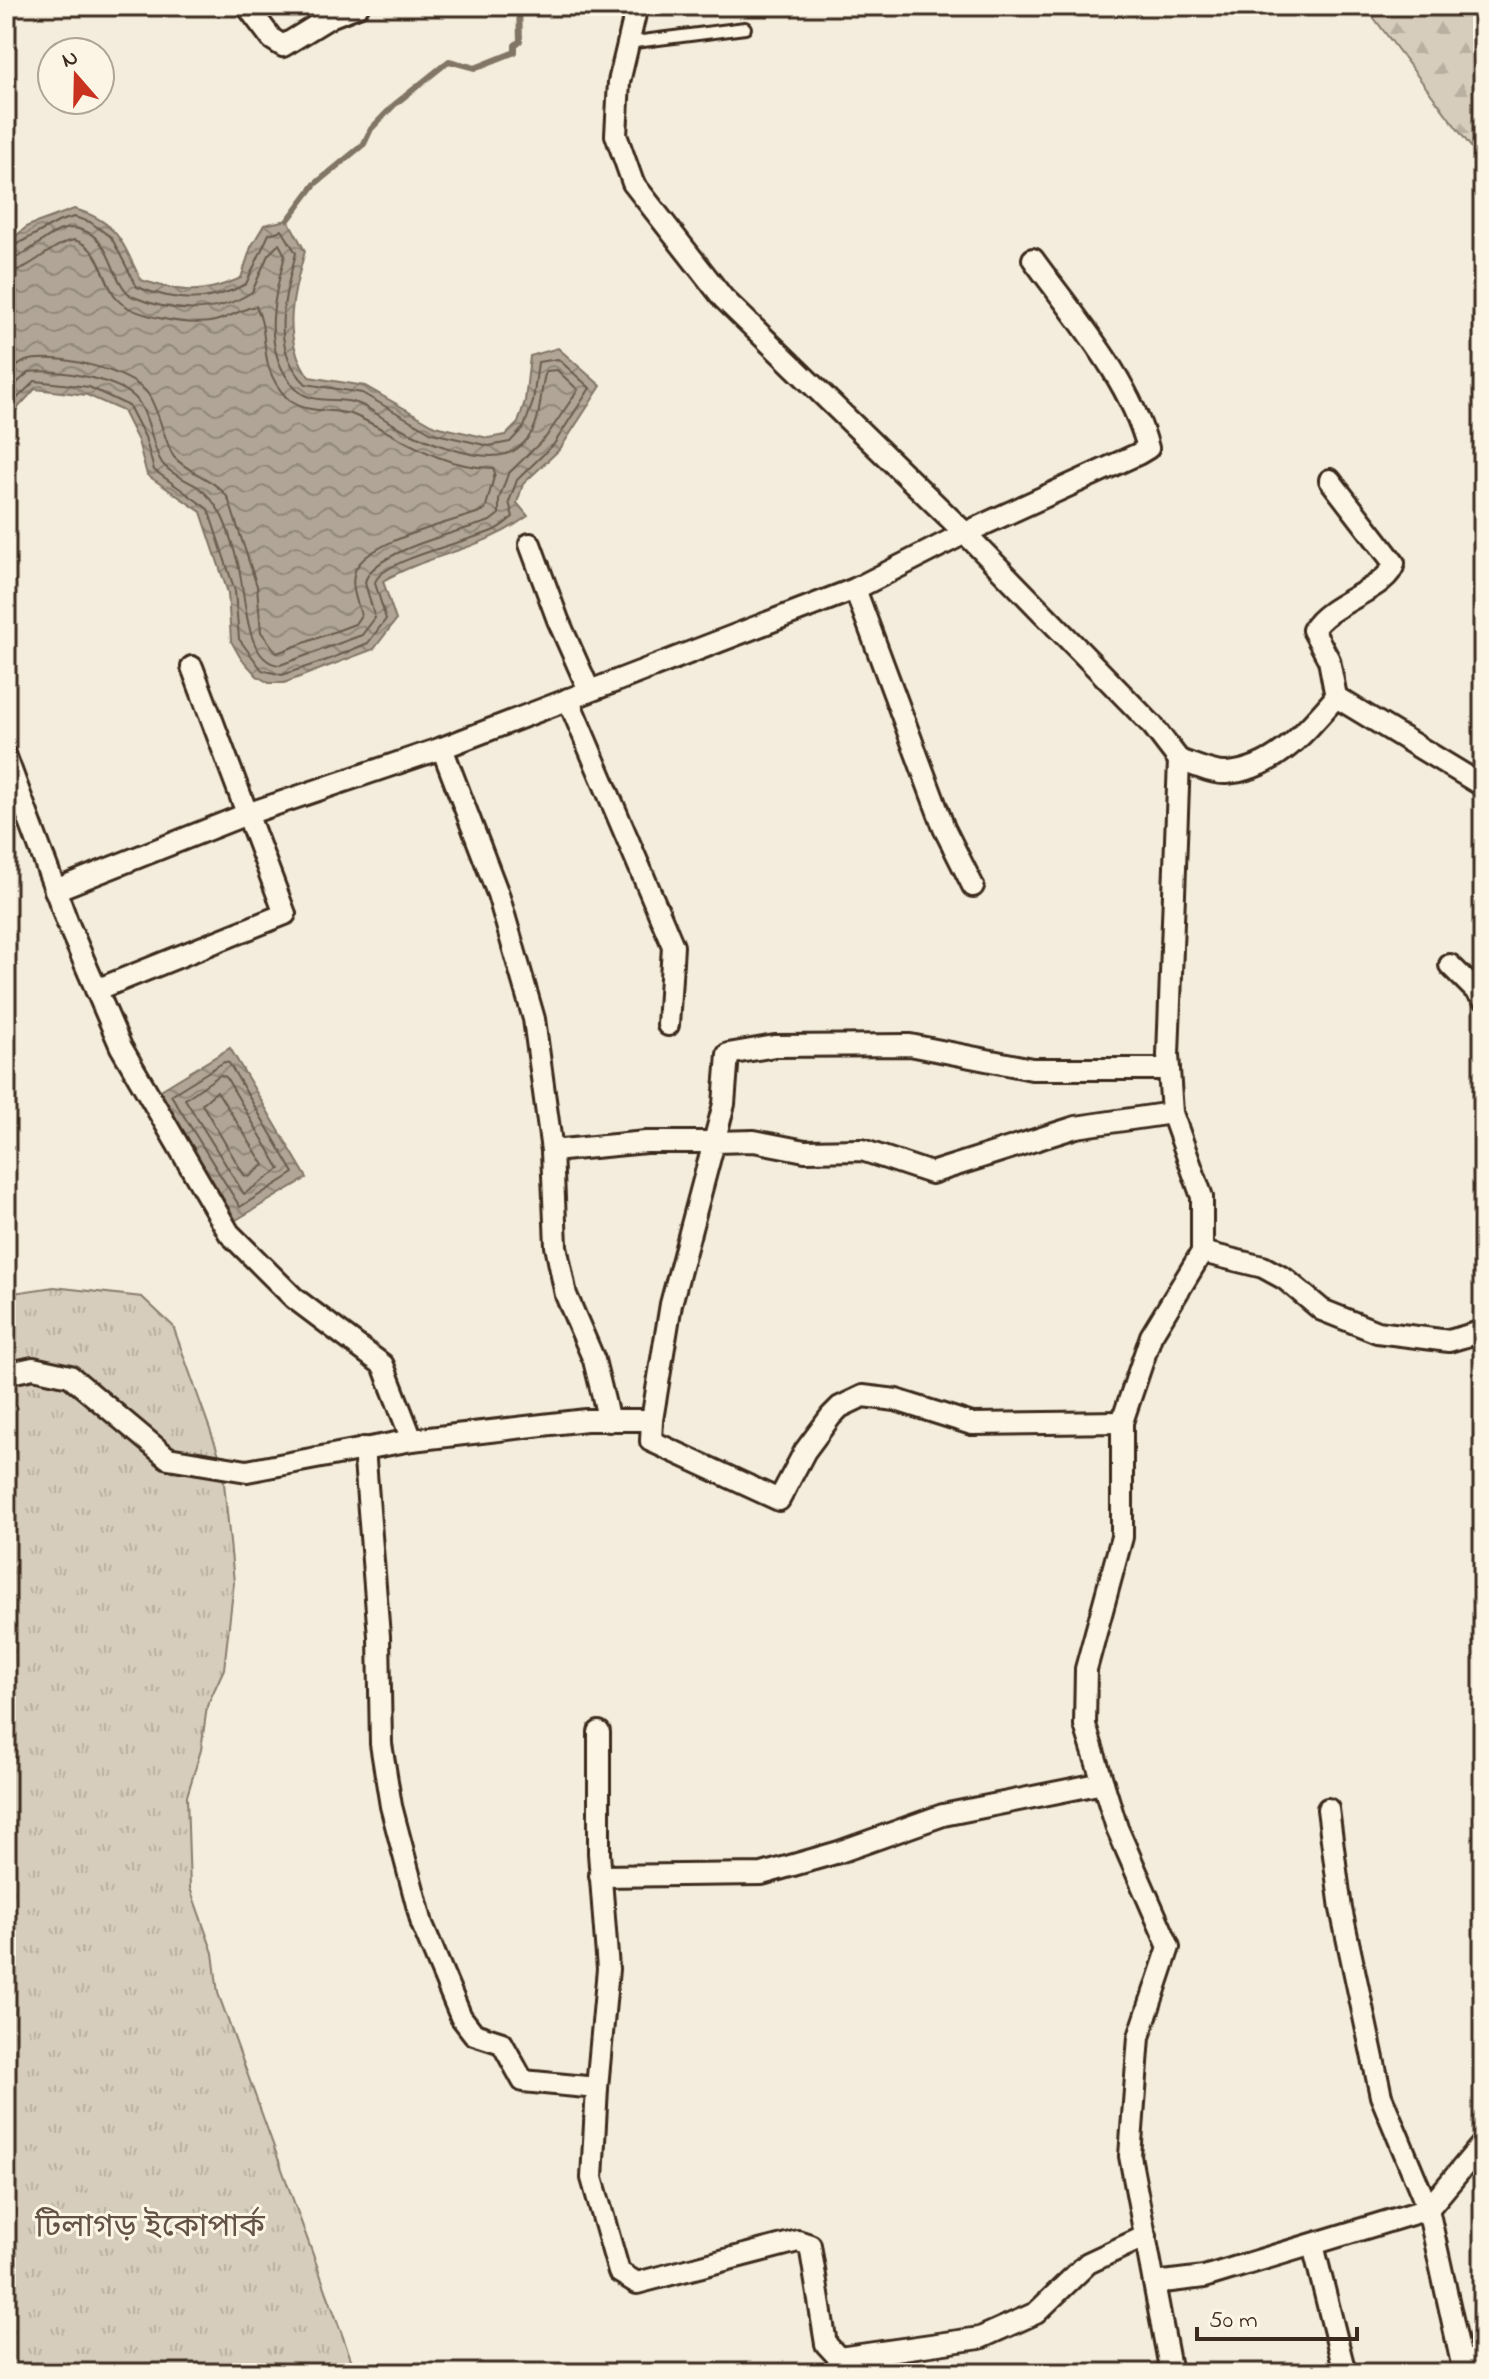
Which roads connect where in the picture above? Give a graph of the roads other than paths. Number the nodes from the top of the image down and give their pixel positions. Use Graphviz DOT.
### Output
graph roads {
  1 [pos="247,6"];
  2 [pos="358,6"];
  3 [pos="637,6"];
  4 [pos="745,28"];
  5 [pos="627,43"];
  6 [pos="1033,259"];
  7 [pos="1330,480"];
  8 [pos="965,533"];
  9 [pos="530,544"];
  10 [pos="855,589"];
  11 [pos="192,667"];
  12 [pos="589,690"];
  13 [pos="1336,697"];
  14 [pos="568,699"];
  15 [pos="442,748"];
  16 [pos="6,757"];
  17 [pos="1179,760"];
  18 [pos="1483,786"];
  19 [pos="247,814"];
  20 [pos="973,886"];
  21 [pos="55,890"];
  22 [pos="1450,965"];
  23 [pos="96,990"];
  24 [pos="1483,998"];
  25 [pos="668,1025"];
  26 [pos="1169,1069"];
  27 [pos="1172,1113"];
  28 [pos="714,1142"];
  29 [pos="552,1151"];
  30 [pos="1202,1252"];
  31 [pos="1483,1331"];
  32 [pos="6,1374"];
  33 [pos="652,1420"];
  34 [pos="609,1421"];
  35 [pos="1122,1422"];
  36 [pos="412,1440"];
  37 [pos="364,1448"];
  38 [pos="599,1732"];
  39 [pos="1103,1783"];
  40 [pos="1328,1809"];
  41 [pos="600,1876"];
  42 [pos="597,2088"];
  43 [pos="1483,2143"];
  44 [pos="1428,2209"];
  45 [pos="1146,2236"];
  46 [pos="1313,2245"];
  47 [pos="1155,2283"];
  48 [pos="1483,2356"];
  49 [pos="1463,2368"];
  50 [pos="1171,2373"];
  51 [pos="1345,2373"];
  1 -- 2 [label="street"];
  3 -- 5 [label="street"];
  4 -- 5 [label="lane"];
  5 -- 8 [label="street"];
  6 -- 8 [label="street"];
  7 -- 13 [label="street"];
  8 -- 10 [label="street"];
  8 -- 17 [label="street"];
  9 -- 12 [label="street"];
  10 -- 12 [label="street"];
  10 -- 20 [label="street"];
  11 -- 19 [label="street"];
  12 -- 14 [label="street"];
  13 -- 17 [label="street"];
  13 -- 18 [label="street"];
  14 -- 15 [label="street"];
  14 -- 25 [label="street"];
  15 -- 19 [label="street"];
  15 -- 29 [label="street"];
  16 -- 21 [label="street"];
  17 -- 26 [label="street"];
  19 -- 21 [label="street"];
  19 -- 23 [label="street"];
  21 -- 23 [label="street"];
  22 -- 24 [label="street"];
  23 -- 36 [label="street"];
  26 -- 27 [label="street"];
  26 -- 28 [label="street"];
  27 -- 28 [label="street"];
  27 -- 30 [label="street"];
  28 -- 29 [label="street"];
  28 -- 33 [label="street"];
  29 -- 34 [label="street"];
  30 -- 31 [label="street"];
  30 -- 35 [label="street"];
  32 -- 37 [label="street"];
  33 -- 34 [label="street"];
  33 -- 35 [label="street"];
  34 -- 36 [label="street"];
  35 -- 39 [label="street"];
  36 -- 37 [label="street"];
  37 -- 42 [label="street"];
  38 -- 41 [label="street"];
  39 -- 41 [label="street"];
  39 -- 45 [label="street"];
  40 -- 44 [label="street"];
  41 -- 42 [label="street"];
  42 -- 45 [label="street"];
  43 -- 44 [label="street"];
  44 -- 46 [label="street"];
  44 -- 49 [label="street"];
  45 -- 47 [label="street"];
  46 -- 47 [label="street"];
  46 -- 51 [label="street"];
  47 -- 50 [label="street"];
  48 -- 49 [label="street"];
}
